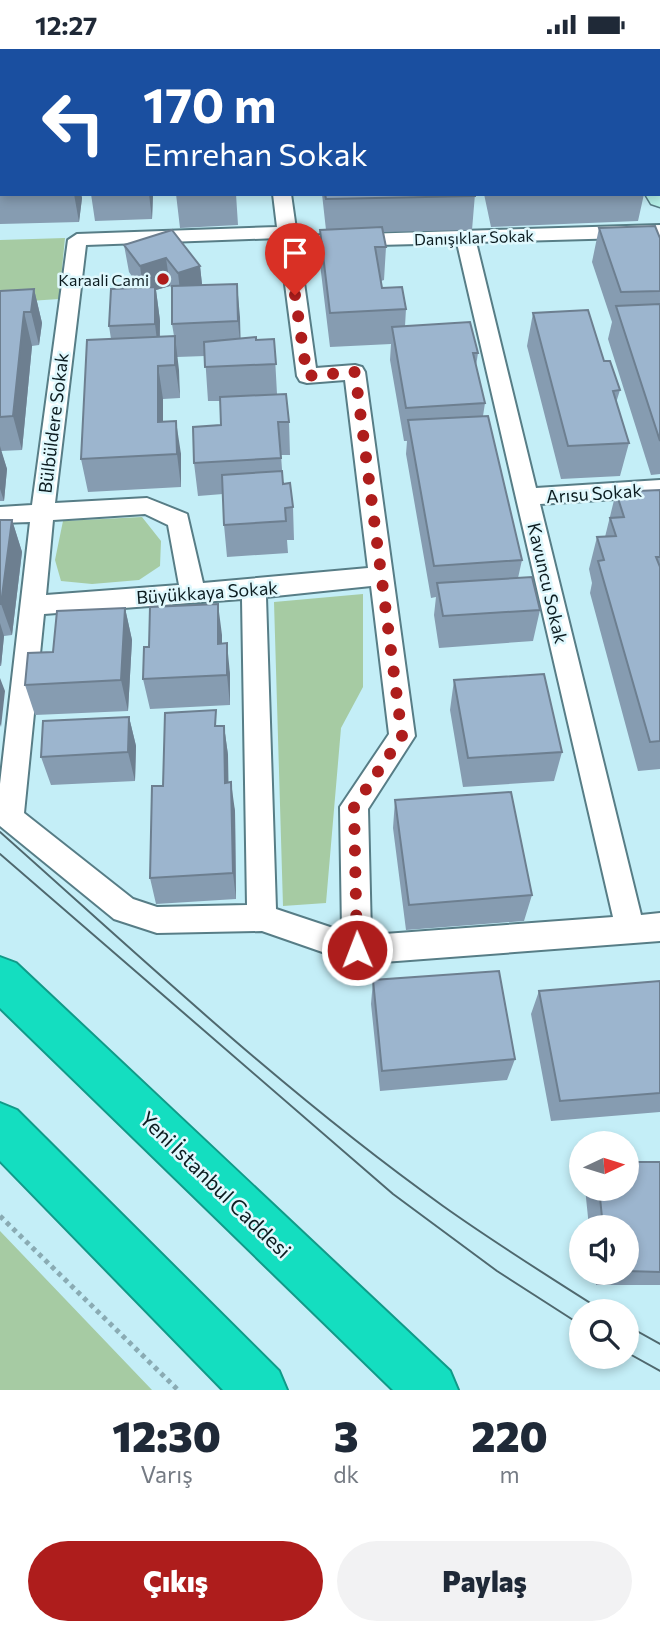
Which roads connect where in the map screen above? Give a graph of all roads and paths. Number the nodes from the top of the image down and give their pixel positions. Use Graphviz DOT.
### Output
graph roads {
  1 [pos="282,196"];
  2 [pos="660,231"];
  3 [pos="286,237"];
  4 [pos="465,237"];
  5 [pos="77,240"];
  6 [pos="660,488"];
  7 [pos="527,497"];
  8 [pos="41,514"];
  9 [pos="0,515"];
  10 [pos="381,576"];
  11 [pos="254,589"];
  12 [pos="193,593"];
  13 [pos="32,605"];
  14 [pos="262,919"];
  15 [pos="660,927"];
  16 [pos="630,929"];
  17 [pos="357,950"];
  18 [pos="0,978"];
  19 [pos="0,1127"];
  20 [pos="0,1216"];
  21 [pos="177,1390"];
  22 [pos="260,1390"];
  23 [pos="431,1390"];
  1 -- 3 [label="street"];
  2 -- 4 [label="street, Danışıklar Sokak"];
  3 -- 4 [label="street, Danışıklar Sokak"];
  3 -- 5 [label="street"];
  3 -- 10 [label="street"];
  4 -- 7 [label="street, Kavuncu Sokak"];
  5 -- 8 [label="street, Bülbüldere Sokak"];
  6 -- 7 [label="street, Arısu Sokak"];
  7 -- 16 [label="street, Kavuncu Sokak"];
  8 -- 9 [label="street"];
  8 -- 12 [label="street"];
  8 -- 13 [label="street, Bülbüldere Sokak"];
  10 -- 11 [label="street, Büyükkaya Sokak"];
  10 -- 17 [label="street"];
  11 -- 12 [label="street, Büyükkaya Sokak"];
  11 -- 14 [label="street"];
  12 -- 13 [label="street, Büyükkaya Sokak"];
  13 -- 14 [label="street"];
  14 -- 17 [label="street"];
  15 -- 16 [label="street"];
  16 -- 17 [label="street"];
  18 -- 23 [label="highway, Yeni İstanbul Caddesi"];
  19 -- 22 [label="highway"];
  20 -- 21 [label="path"];
}
